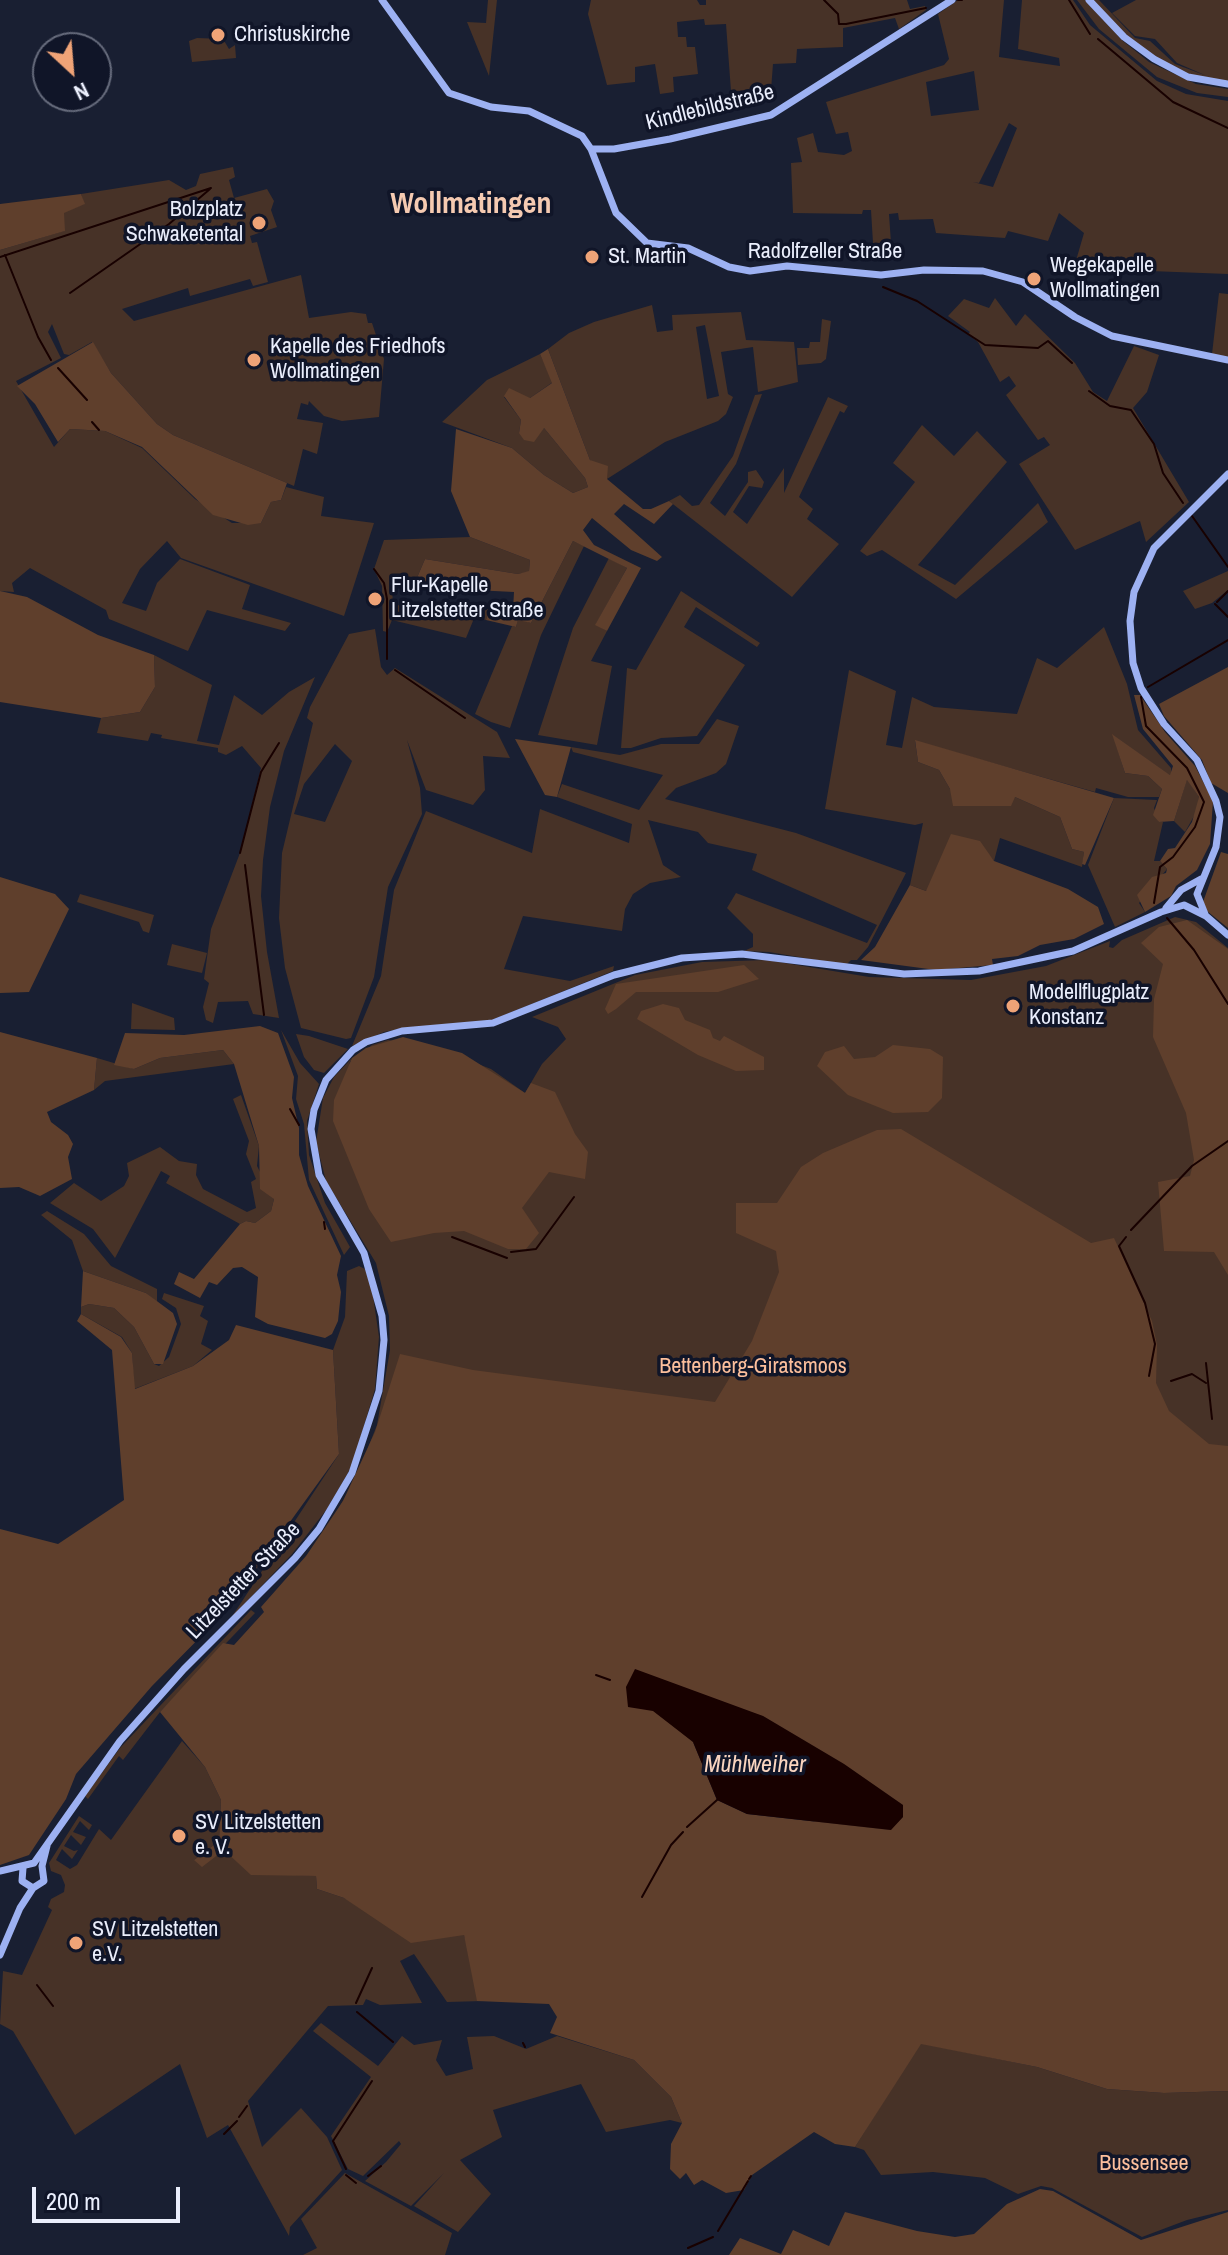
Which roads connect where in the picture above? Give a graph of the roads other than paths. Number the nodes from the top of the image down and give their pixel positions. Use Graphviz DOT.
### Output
graph roads {
  1 [pos="382,0"];
  2 [pos="952,0"];
  3 [pos="1089,0"];
  4 [pos="1228,84"];
  5 [pos="591,149"];
  6 [pos="1228,360"];
  7 [pos="1228,474"];
  8 [pos="1203,878"];
  9 [pos="1190,887"];
  10 [pos="1178,896"];
  11 [pos="1192,901"];
  12 [pos="1161,912"];
  13 [pos="1228,935"];
  14 [pos="38,1865"];
  15 [pos="0,1872"];
  16 [pos="22,1872"];
  17 [pos="29,1886"];
  18 [pos="0,1955"];
  1 -- 5 [label="main road"];
  2 -- 5 [label="main road, Kindlebildstraße"];
  3 -- 4 [label="main road"];
  5 -- 6 [label="main road, Radolfzeller Straße"];
  7 -- 8 [label="main road"];
  8 -- 9 [label="main road"];
  8 -- 11 [label="main road"];
  9 -- 10 [label="main road"];
  9 -- 11 [label="main road"];
  10 -- 11 [label="main road"];
  10 -- 12 [label="main road"];
  11 -- 12 [label="main road"];
  11 -- 13 [label="main road"];
  12 -- 14 [label="main road, Litzelstetter Straße"];
  14 -- 16 [label="main road"];
  14 -- 17 [label="main road, Litzelstetter Straße"];
  15 -- 16 [label="main road"];
  16 -- 17 [label="main road"];
  17 -- 18 [label="main road"];
}
